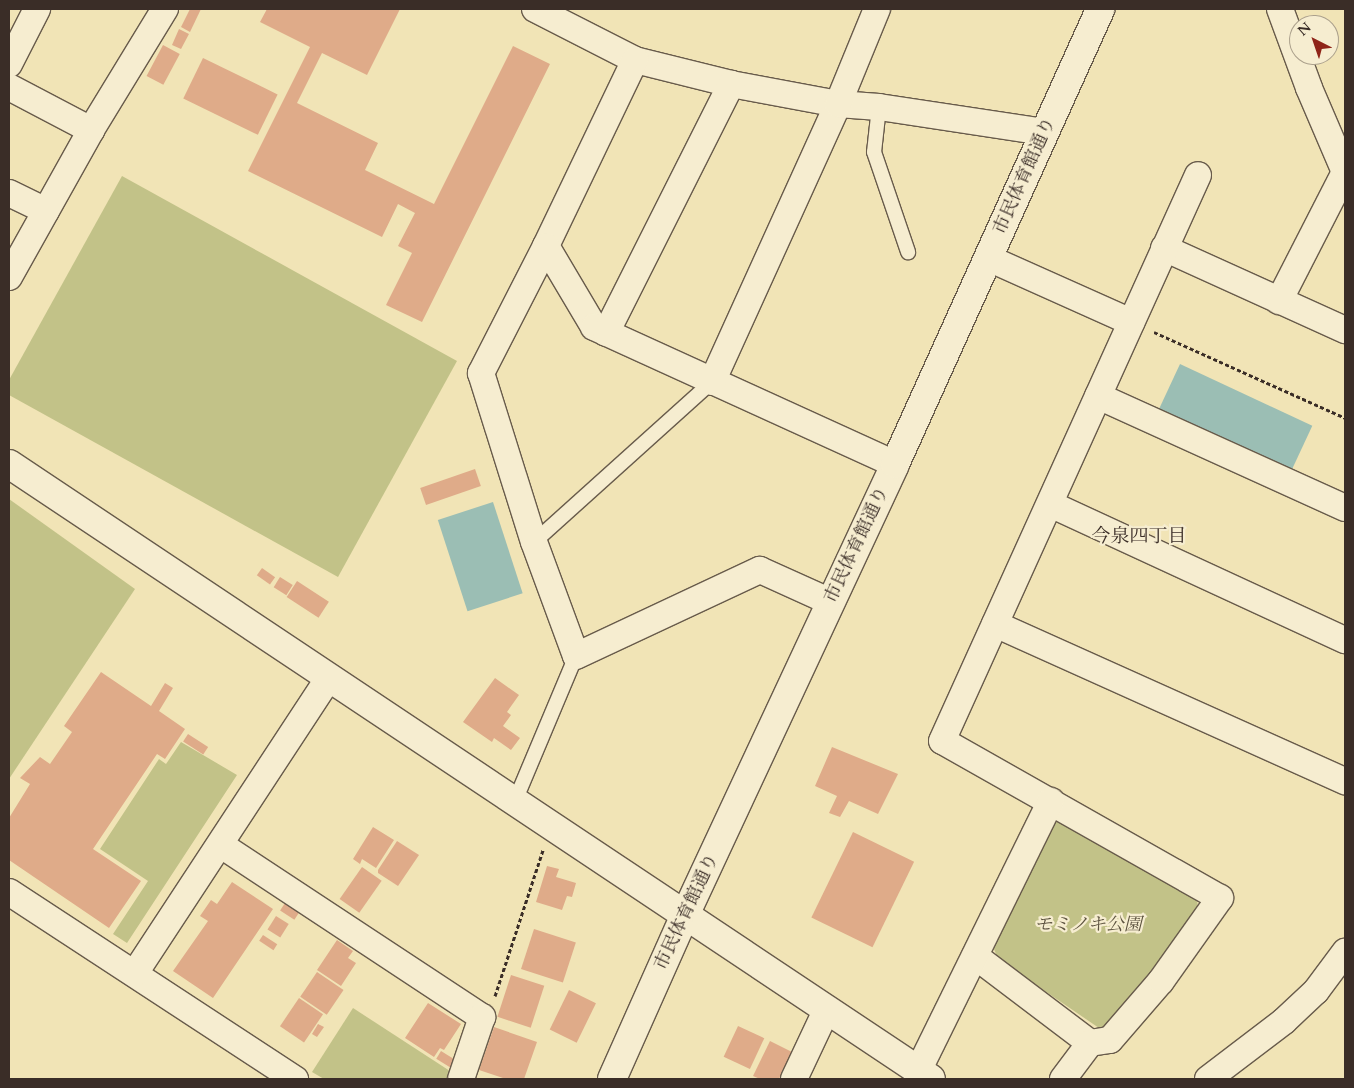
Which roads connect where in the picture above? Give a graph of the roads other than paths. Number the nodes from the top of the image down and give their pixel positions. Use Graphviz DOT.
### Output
graph roads {
  1 [pos="37,9"];
  2 [pos="165,9"];
  3 [pos="535,9"];
  4 [pos="877,9"];
  5 [pos="1100,9"];
  6 [pos="1280,9"];
  7 [pos="635,60"];
  8 [pos="9,64"];
  9 [pos="731,84"];
  10 [pos="9,87"];
  11 [pos="838,104"];
  12 [pos="879,107"];
  13 [pos="91,130"];
  14 [pos="1045,132"];
  15 [pos="1345,172"];
  16 [pos="1198,175"];
  17 [pos="9,193"];
  18 [pos="46,211"];
  19 [pos="546,246"];
  20 [pos="1164,248"];
  21 [pos="908,252"];
  22 [pos="988,258"];
  23 [pos="9,277"];
  24 [pos="1279,302"];
  25 [pos="1131,322"];
  26 [pos="1345,330"];
  27 [pos="606,333"];
  28 [pos="712,382"];
  29 [pos="1098,396"];
  30 [pos="9,464"];
  31 [pos="895,464"];
  32 [pos="1050,504"];
  33 [pos="1345,508"];
  34 [pos="534,542"];
  35 [pos="831,602"];
  36 [pos="995,624"];
  37 [pos="1345,640"];
  38 [pos="576,656"];
  39 [pos="329,678"];
  40 [pos="1345,781"];
  41 [pos="515,801"];
  42 [pos="1051,801"];
  43 [pos="220,845"];
  44 [pos="9,892"];
  45 [pos="685,915"];
  46 [pos="1345,952"];
  47 [pos="975,956"];
  48 [pos="135,973"];
  49 [pos="826,1009"];
  50 [pos="1090,1043"];
  51 [pos="925,1075"];
  52 [pos="295,1079"];
  53 [pos="461,1079"];
  54 [pos="612,1079"];
  55 [pos="794,1079"];
  56 [pos="1063,1079"];
  57 [pos="1208,1079"];
  1 -- 8 [label="street"];
  2 -- 13 [label="street"];
  3 -- 7 [label="street"];
  4 -- 11 [label="street"];
  5 -- 14 [label="street, 市民体育館通り"];
  6 -- 15 [label="street"];
  7 -- 9 [label="street"];
  7 -- 19 [label="street"];
  9 -- 11 [label="street"];
  9 -- 27 [label="street"];
  10 -- 13 [label="street"];
  11 -- 12 [label="street"];
  11 -- 28 [label="street"];
  12 -- 14 [label="street"];
  12 -- 21 [label="lane"];
  13 -- 18 [label="street"];
  14 -- 22 [label="street, 市民体育館通り"];
  15 -- 24 [label="street"];
  16 -- 20 [label="street"];
  17 -- 18 [label="street"];
  18 -- 23 [label="street"];
  19 -- 27 [label="street"];
  19 -- 34 [label="street"];
  20 -- 24 [label="street"];
  20 -- 25 [label="street"];
  22 -- 25 [label="street"];
  22 -- 31 [label="street, 市民体育館通り"];
  24 -- 26 [label="street"];
  25 -- 29 [label="street"];
  27 -- 28 [label="street"];
  28 -- 31 [label="street"];
  28 -- 34 [label="lane"];
  29 -- 32 [label="street"];
  29 -- 33 [label="street"];
  30 -- 39 [label="street"];
  31 -- 35 [label="street, 市民体育館通り"];
  32 -- 36 [label="street"];
  32 -- 37 [label="street"];
  34 -- 38 [label="street"];
  35 -- 38 [label="street"];
  35 -- 45 [label="street, 市民体育館通り"];
  36 -- 40 [label="street"];
  36 -- 42 [label="street"];
  38 -- 41 [label="lane"];
  39 -- 41 [label="street"];
  39 -- 43 [label="street"];
  41 -- 45 [label="street"];
  42 -- 47 [label="street"];
  42 -- 50 [label="street"];
  43 -- 48 [label="street"];
  43 -- 53 [label="street"];
  44 -- 48 [label="street"];
  45 -- 49 [label="street"];
  45 -- 54 [label="street, 市民体育館通り"];
  46 -- 57 [label="street"];
  47 -- 50 [label="street"];
  47 -- 51 [label="street"];
  48 -- 52 [label="street"];
  49 -- 51 [label="street"];
  49 -- 55 [label="street"];
  50 -- 56 [label="street"];
}
